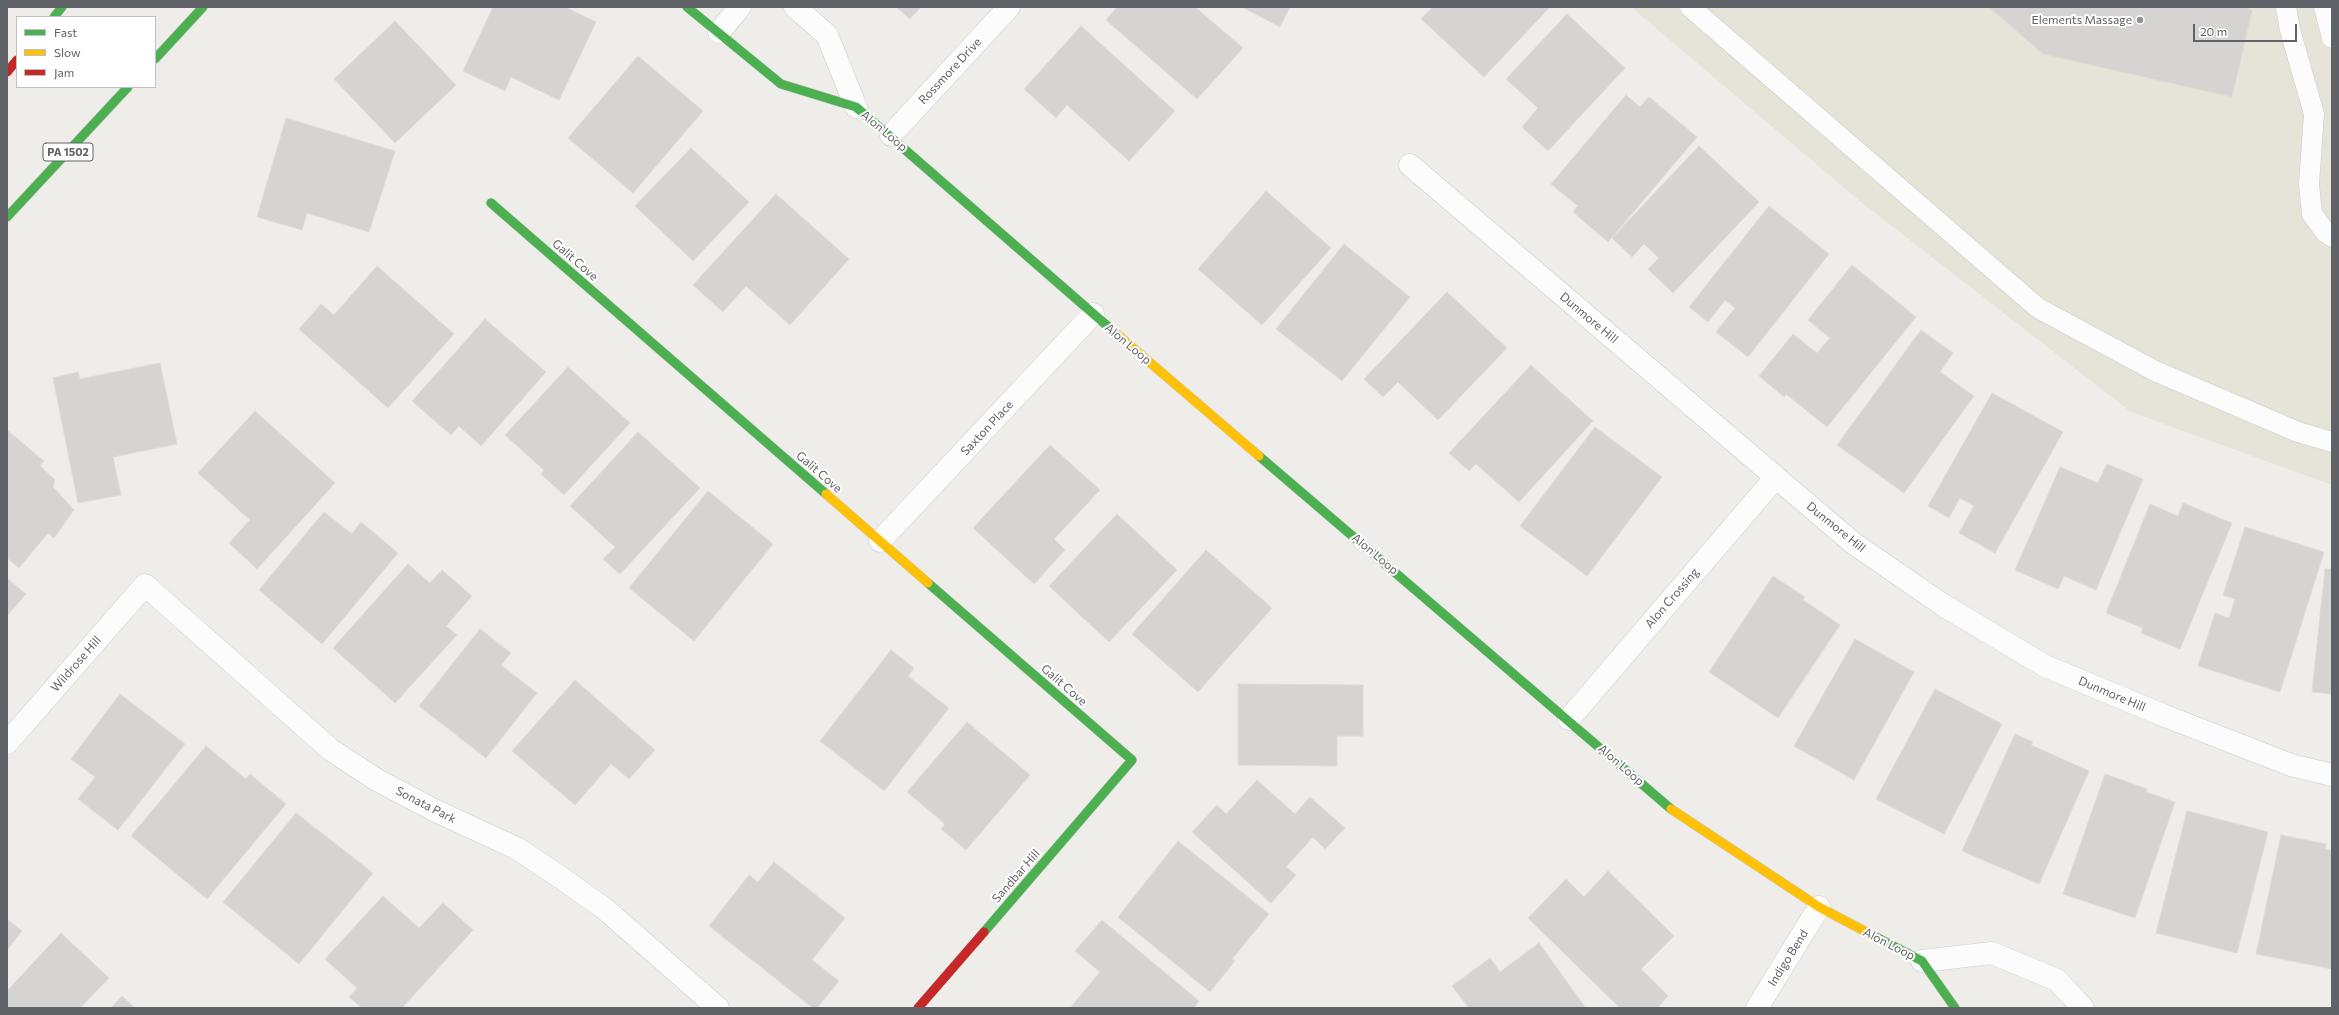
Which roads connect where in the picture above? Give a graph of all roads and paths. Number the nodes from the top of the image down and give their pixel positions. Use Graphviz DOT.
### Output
graph roads {
  1 [pos="62,7"];
  2 [pos="203,7"];
  3 [pos="687,7"];
  4 [pos="740,7"];
  5 [pos="795,7"];
  6 [pos="1009,7"];
  7 [pos="1690,7"];
  8 [pos="2286,7"];
  9 [pos="2324,7"];
  10 [pos="55,16"];
  11 [pos="719,32"];
  12 [pos="2332,38"];
  13 [pos="156,58"];
  14 [pos="16,61"];
  15 [pos="7,72"];
  16 [pos="127,88"];
  17 [pos="856,107"];
  18 [pos="891,135"];
  19 [pos="1410,165"];
  20 [pos="491,203"];
  21 [pos="7,217"];
  22 [pos="2332,237"];
  23 [pos="1094,314"];
  24 [pos="2332,442"];
  25 [pos="1776,477"];
  26 [pos="880,542"];
  27 [pos="145,585"];
  28 [pos="1568,719"];
  29 [pos="7,743"];
  30 [pos="1132,760"];
  31 [pos="2332,775"];
  32 [pos="1819,907"];
  33 [pos="1922,961"];
  34 [pos="718,1008"];
  35 [pos="918,1008"];
  36 [pos="1757,1008"];
  37 [pos="1954,1008"];
  38 [pos="2083,1008"];
  1 -- 10 [label="street"];
  2 -- 13 [label="street"];
  3 -- 11 [label="street, Alon Loop"];
  4 -- 11 [label="street"];
  5 -- 17 [label="street, Alon Loop"];
  6 -- 18 [label="street, Rossmore Drive"];
  7 -- 24 [label="lane"];
  8 -- 22 [label="lane"];
  9 -- 12 [label="lane"];
  11 -- 17 [label="street, Alon Loop"];
  14 -- 15 [label="street"];
  16 -- 21 [label="street, PA 1502"];
  17 -- 18 [label="street, Alon Loop"];
  18 -- 23 [label="street, Alon Loop"];
  19 -- 25 [label="street, Dunmore Hill"];
  20 -- 26 [label="street, Galit Cove"];
  23 -- 26 [label="street, Saxton Place"];
  23 -- 28 [label="street, Alon Loop"];
  25 -- 28 [label="street, Alon Crossing"];
  25 -- 31 [label="street, Dunmore Hill"];
  26 -- 30 [label="street, Galit Cove"];
  27 -- 29 [label="street, Wildrose Hill"];
  27 -- 34 [label="street, Sonata Park"];
  28 -- 32 [label="street, Alon Loop"];
  30 -- 35 [label="street, Sandbar Hill"];
  32 -- 33 [label="street, Alon Loop"];
  32 -- 36 [label="street, Indigo Bend"];
  33 -- 37 [label="street, Alon Loop"];
  33 -- 38 [label="street, Alon Loop"];
}
